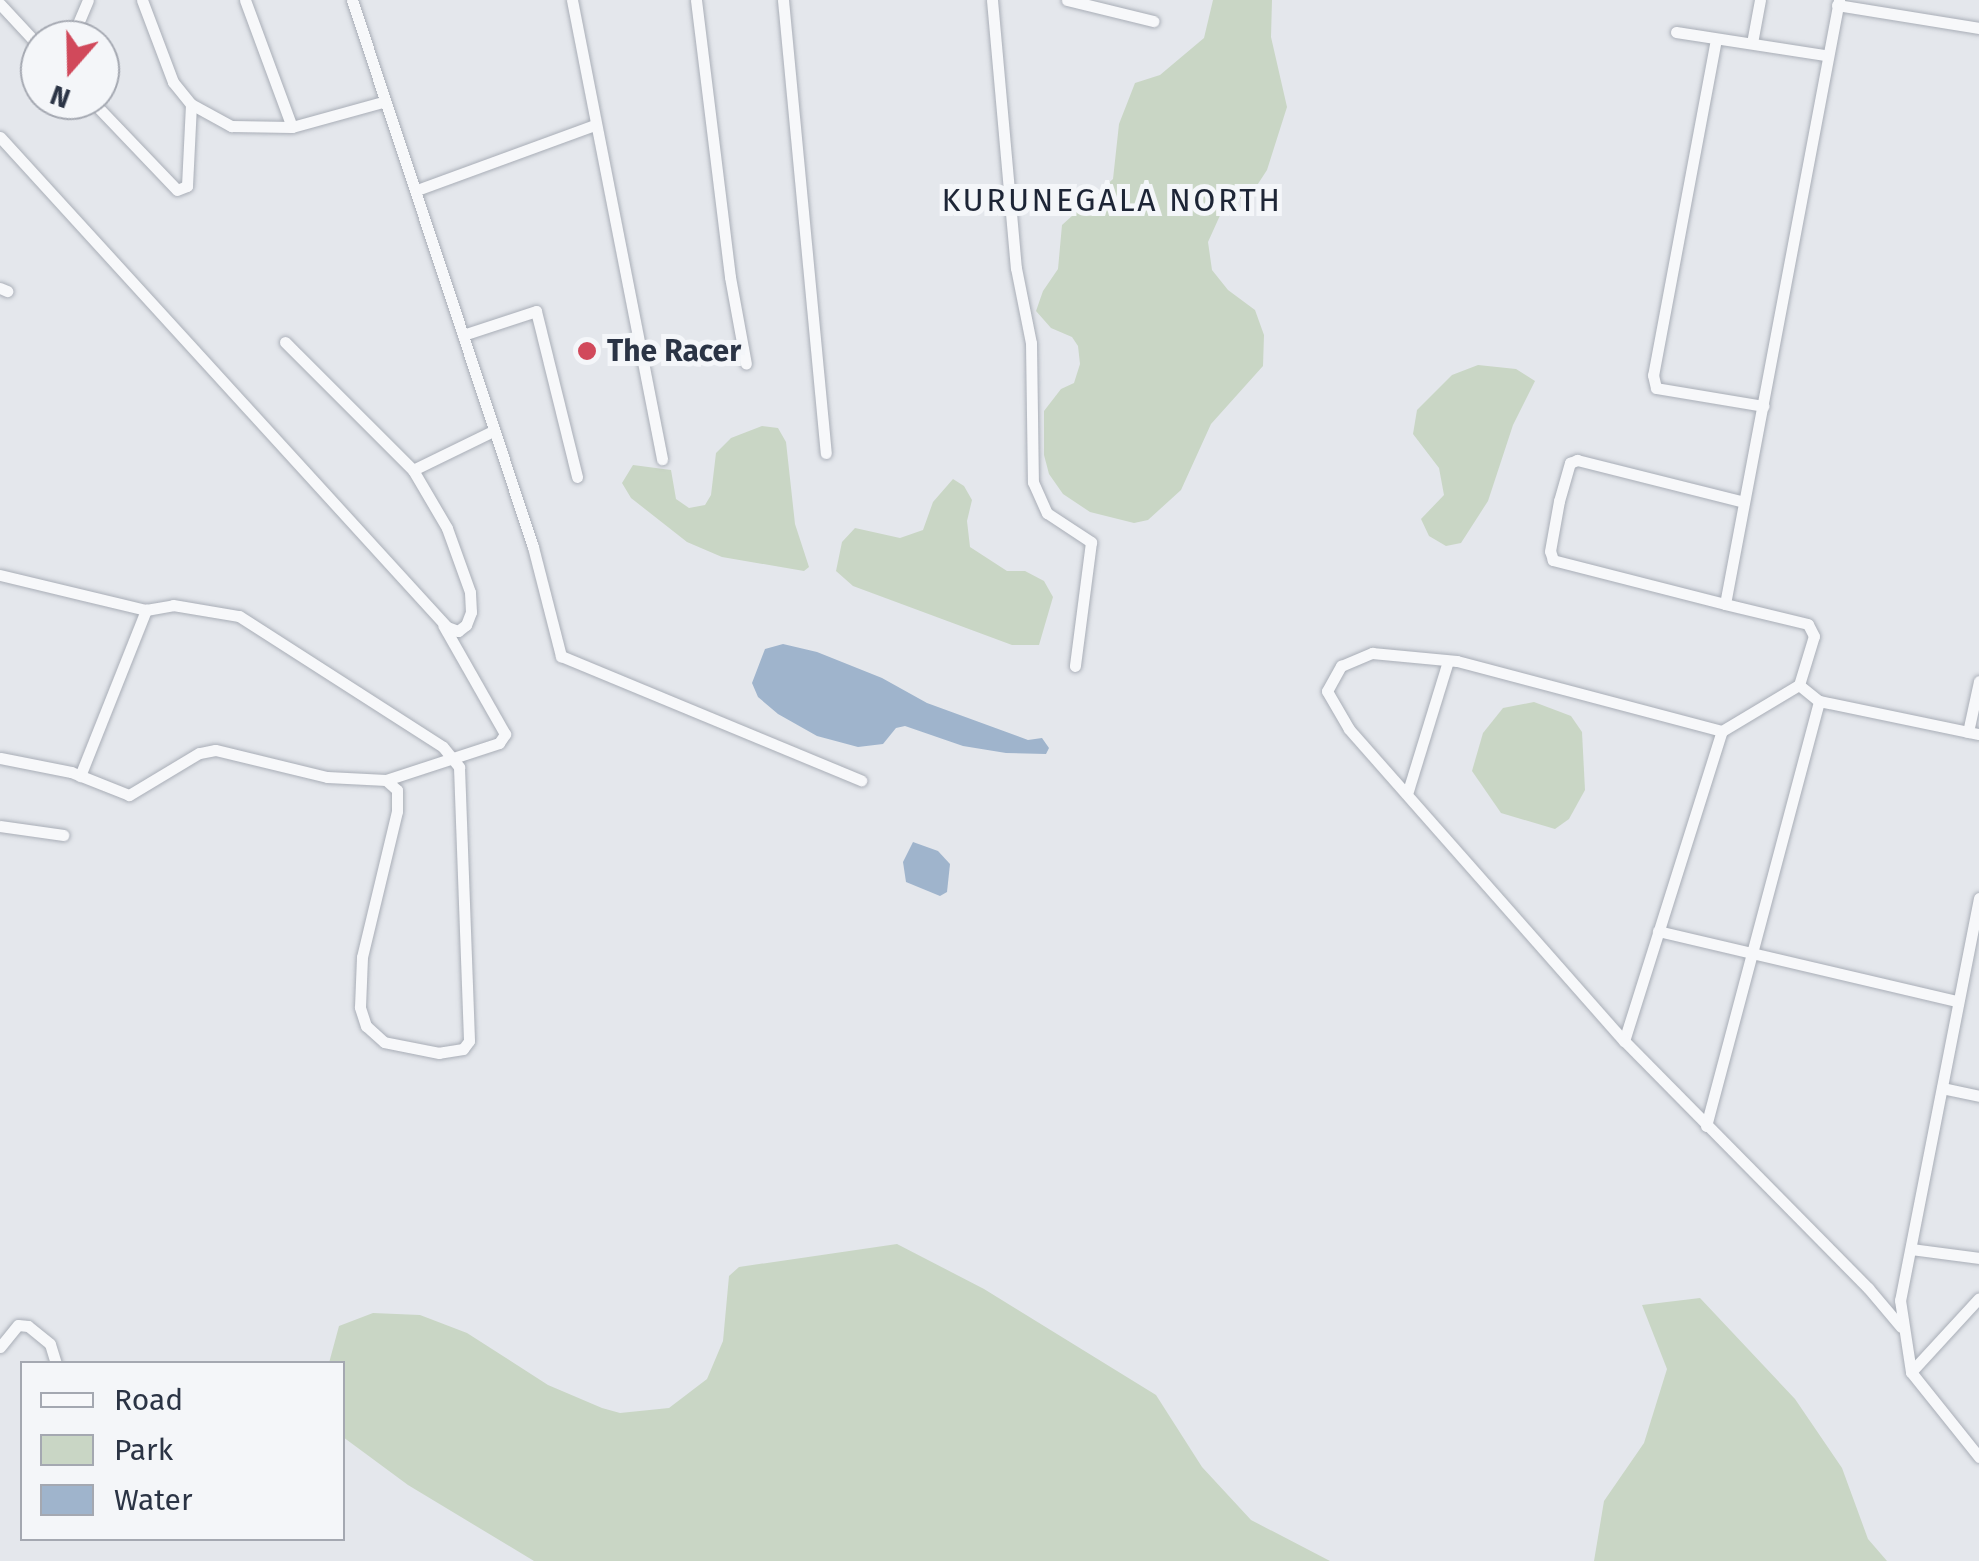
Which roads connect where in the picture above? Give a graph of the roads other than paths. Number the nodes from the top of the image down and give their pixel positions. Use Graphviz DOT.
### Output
graph roads {
  1 [pos="142,0"];
  2 [pos="245,0"];
  3 [pos="352,0"];
  4 [pos="572,0"];
  5 [pos="696,0"];
  6 [pos="783,0"];
  7 [pos="992,0"];
  8 [pos="1067,0"];
  9 [pos="1760,0"];
  10 [pos="1838,3"];
  11 [pos="0,4"];
  12 [pos="1153,21"];
  13 [pos="20,25"];
  14 [pos="1979,28"];
  15 [pos="1676,32"];
  16 [pos="1716,39"];
  17 [pos="1752,43"];
  18 [pos="1825,56"];
  19 [pos="383,102"];
  20 [pos="191,104"];
  21 [pos="110,120"];
  22 [pos="595,125"];
  23 [pos="292,127"];
  24 [pos="0,137"];
  25 [pos="417,190"];
  26 [pos="463,334"];
  27 [pos="286,342"];
  28 [pos="746,364"];
  29 [pos="1763,406"];
  30 [pos="493,432"];
  31 [pos="826,453"];
  32 [pos="662,459"];
  33 [pos="413,470"];
  34 [pos="577,478"];
  35 [pos="1744,502"];
  36 [pos="2,576"];
  37 [pos="0,592"];
  38 [pos="1725,604"];
  39 [pos="146,610"];
  40 [pos="438,617"];
  41 [pos="1448,660"];
  42 [pos="1076,666"];
  43 [pos="1979,682"];
  44 [pos="1799,686"];
  45 [pos="1819,701"];
  46 [pos="1722,731"];
  47 [pos="1973,733"];
  48 [pos="0,758"];
  49 [pos="453,758"];
  50 [pos="80,776"];
  51 [pos="386,780"];
  52 [pos="861,780"];
  53 [pos="1408,792"];
  54 [pos="0,826"];
  55 [pos="64,836"];
  56 [pos="1978,907"];
  57 [pos="1658,931"];
  58 [pos="1752,952"];
  59 [pos="1956,1002"];
  60 [pos="1624,1041"];
  61 [pos="1942,1088"];
  62 [pos="1979,1096"];
  63 [pos="1706,1126"];
  64 [pos="1911,1249"];
  65 [pos="1979,1258"];
  66 [pos="1979,1298"];
  67 [pos="1900,1327"];
  68 [pos="0,1348"];
  69 [pos="55,1361"];
  70 [pos="1911,1372"];
  71 [pos="1979,1457"];
  1 -- 20 [label="street"];
  2 -- 23 [label="street"];
  3 -- 19 [label="street"];
  4 -- 22 [label="street"];
  5 -- 28 [label="street"];
  6 -- 31 [label="street"];
  7 -- 42 [label="street"];
  8 -- 12 [label="street"];
  9 -- 17 [label="street"];
  10 -- 14 [label="street"];
  10 -- 18 [label="street"];
  11 -- 13 [label="street"];
  15 -- 16 [label="street"];
  16 -- 17 [label="street"];
  16 -- 29 [label="street"];
  17 -- 18 [label="street"];
  18 -- 29 [label="street"];
  19 -- 23 [label="street"];
  19 -- 25 [label="street"];
  20 -- 21 [label="street"];
  20 -- 23 [label="street"];
  22 -- 25 [label="street"];
  22 -- 32 [label="street"];
  24 -- 40 [label="street"];
  25 -- 26 [label="street"];
  26 -- 30 [label="street"];
  26 -- 34 [label="street"];
  27 -- 33 [label="street"];
  29 -- 35 [label="street"];
  30 -- 33 [label="street"];
  30 -- 52 [label="street"];
  33 -- 40 [label="street"];
  35 -- 38 [label="street"];
  35 -- 38 [label="street"];
  36 -- 37 [label="street"];
  36 -- 39 [label="street"];
  38 -- 44 [label="street"];
  39 -- 49 [label="street"];
  39 -- 50 [label="street"];
  40 -- 49 [label="street"];
  41 -- 46 [label="street"];
  41 -- 53 [label="street"];
  41 -- 53 [label="street"];
  43 -- 47 [label="street"];
  44 -- 45 [label="street"];
  44 -- 46 [label="street"];
  45 -- 47 [label="street"];
  45 -- 58 [label="street"];
  46 -- 57 [label="street"];
  48 -- 50 [label="street"];
  49 -- 51 [label="street"];
  49 -- 51 [label="street"];
  50 -- 51 [label="street"];
  53 -- 60 [label="street"];
  54 -- 55 [label="street"];
  56 -- 59 [label="street"];
  57 -- 58 [label="street"];
  57 -- 60 [label="street"];
  58 -- 59 [label="street"];
  58 -- 63 [label="street"];
  59 -- 61 [label="street"];
  60 -- 63 [label="street"];
  61 -- 62 [label="street"];
  61 -- 64 [label="street"];
  63 -- 67 [label="street"];
  64 -- 65 [label="street"];
  64 -- 67 [label="street"];
  66 -- 70 [label="street"];
  67 -- 70 [label="street"];
  68 -- 69 [label="street"];
  70 -- 71 [label="street"];
}
